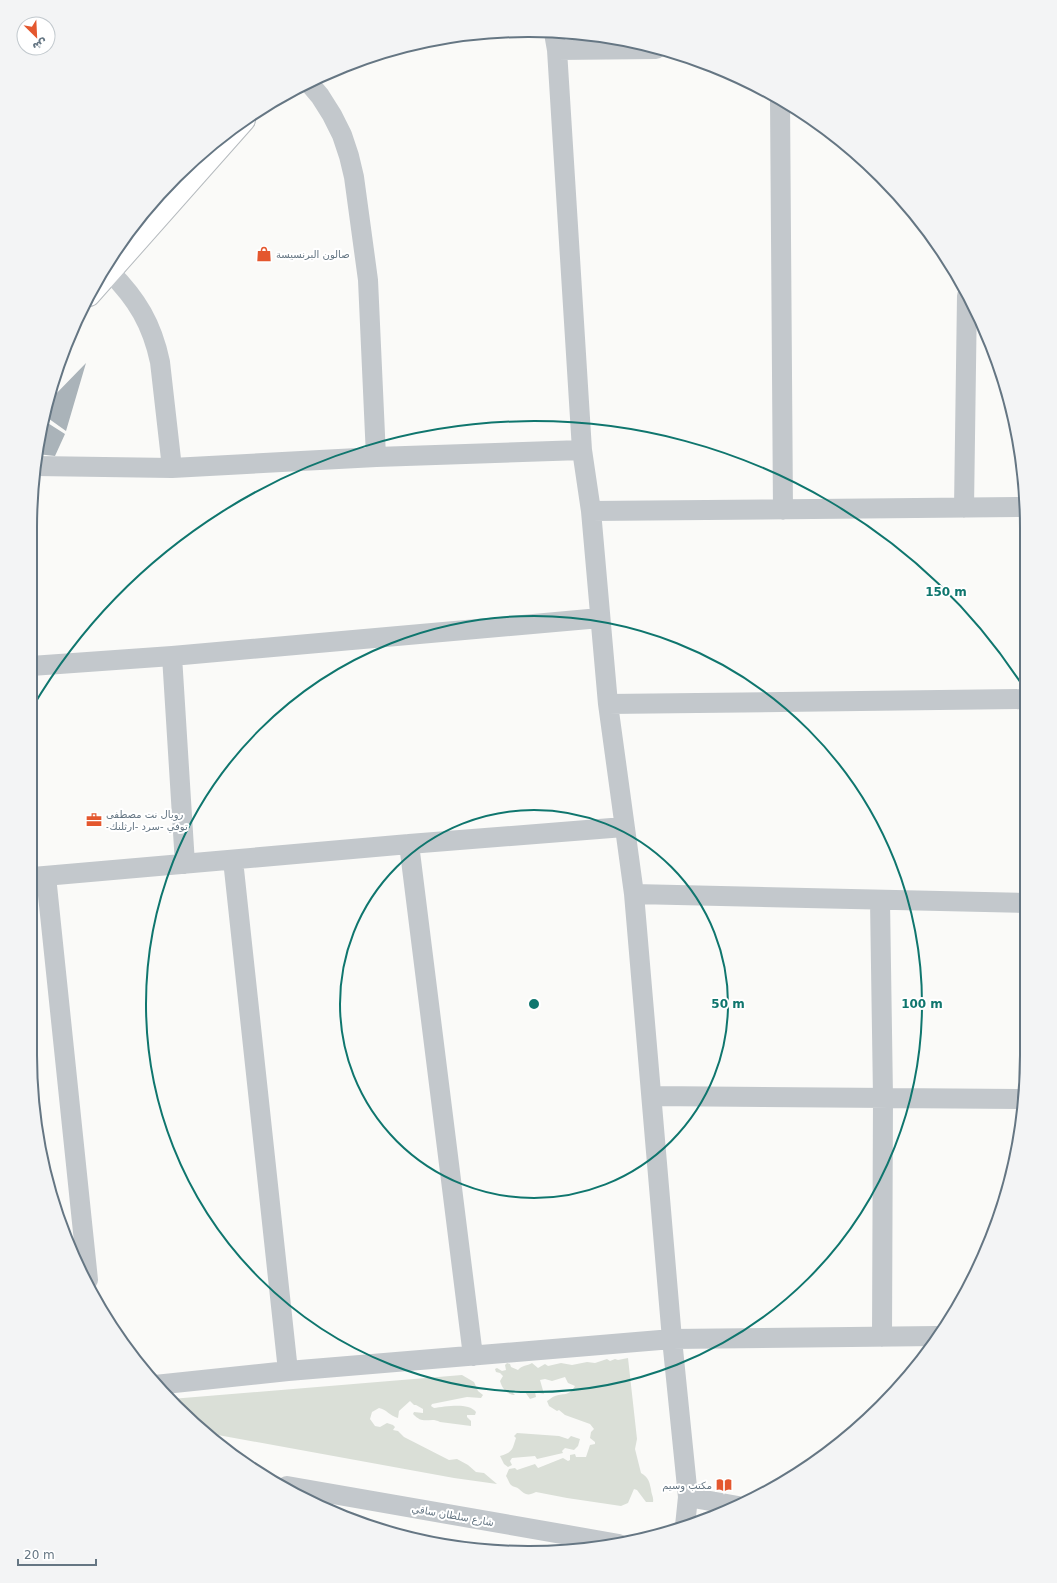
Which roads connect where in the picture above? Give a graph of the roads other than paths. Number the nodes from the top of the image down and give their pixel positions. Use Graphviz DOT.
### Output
graph roads {
  1 [pos="555,41"];
  2 [pos="627,47"];
  3 [pos="312,87"];
  4 [pos="780,107"];
  5 [pos="223,144"];
  6 [pos="110,272"];
  7 [pos="966,305"];
  8 [pos="582,450"];
  9 [pos="376,457"];
  10 [pos="41,466"];
  11 [pos="172,468"];
  12 [pos="1019,507"];
  13 [pos="964,508"];
  14 [pos="783,510"];
  15 [pos="591,511"];
  16 [pos="600,618"];
  17 [pos="172,656"];
  18 [pos="37,666"];
  19 [pos="1020,699"];
  20 [pos="608,704"];
  21 [pos="624,827"];
  22 [pos="409,844"];
  23 [pos="233,860"];
  24 [pos="185,864"];
  25 [pos="39,876"];
  26 [pos="634,894"];
  27 [pos="880,900"];
  28 [pos="1020,903"];
  29 [pos="652,1096"];
  30 [pos="883,1097"];
  31 [pos="1018,1099"];
  32 [pos="87,1269"];
  33 [pos="931,1336"];
  34 [pos="882,1337"];
  35 [pos="672,1339"];
  36 [pos="473,1356"];
  37 [pos="288,1371"];
  38 [pos="164,1384"];
  39 [pos="298,1488"];
  40 [pos="688,1497"];
  41 [pos="727,1504"];
  42 [pos="686,1520"];
  43 [pos="600,1541"];
  1 -- 2 [label="street"];
  1 -- 8 [label="street"];
  3 -- 9 [label="street"];
  4 -- 14 [label="street"];
  5 -- 6 [label="main road"];
  6 -- 11 [label="street"];
  7 -- 13 [label="street"];
  8 -- 9 [label="street"];
  8 -- 15 [label="street"];
  9 -- 11 [label="street"];
  10 -- 11 [label="street"];
  12 -- 13 [label="street"];
  13 -- 14 [label="street"];
  14 -- 15 [label="street"];
  15 -- 16 [label="street"];
  16 -- 17 [label="street"];
  16 -- 20 [label="street"];
  17 -- 18 [label="street"];
  17 -- 24 [label="street"];
  19 -- 20 [label="street"];
  20 -- 21 [label="street"];
  21 -- 22 [label="street"];
  21 -- 26 [label="street"];
  22 -- 23 [label="street"];
  22 -- 36 [label="street"];
  23 -- 24 [label="street"];
  23 -- 37 [label="street"];
  24 -- 25 [label="street"];
  25 -- 32 [label="street"];
  26 -- 27 [label="street"];
  26 -- 29 [label="street"];
  27 -- 28 [label="street"];
  27 -- 30 [label="street"];
  29 -- 30 [label="street"];
  29 -- 35 [label="street"];
  30 -- 31 [label="street"];
  30 -- 34 [label="street"];
  33 -- 34 [label="street"];
  34 -- 35 [label="street"];
  35 -- 36 [label="street"];
  35 -- 40 [label="street"];
  36 -- 37 [label="street"];
  37 -- 38 [label="street"];
  39 -- 43 [label="street, شارع سلطان ساقي"];
  40 -- 41 [label="street"];
  40 -- 42 [label="street"];
}
